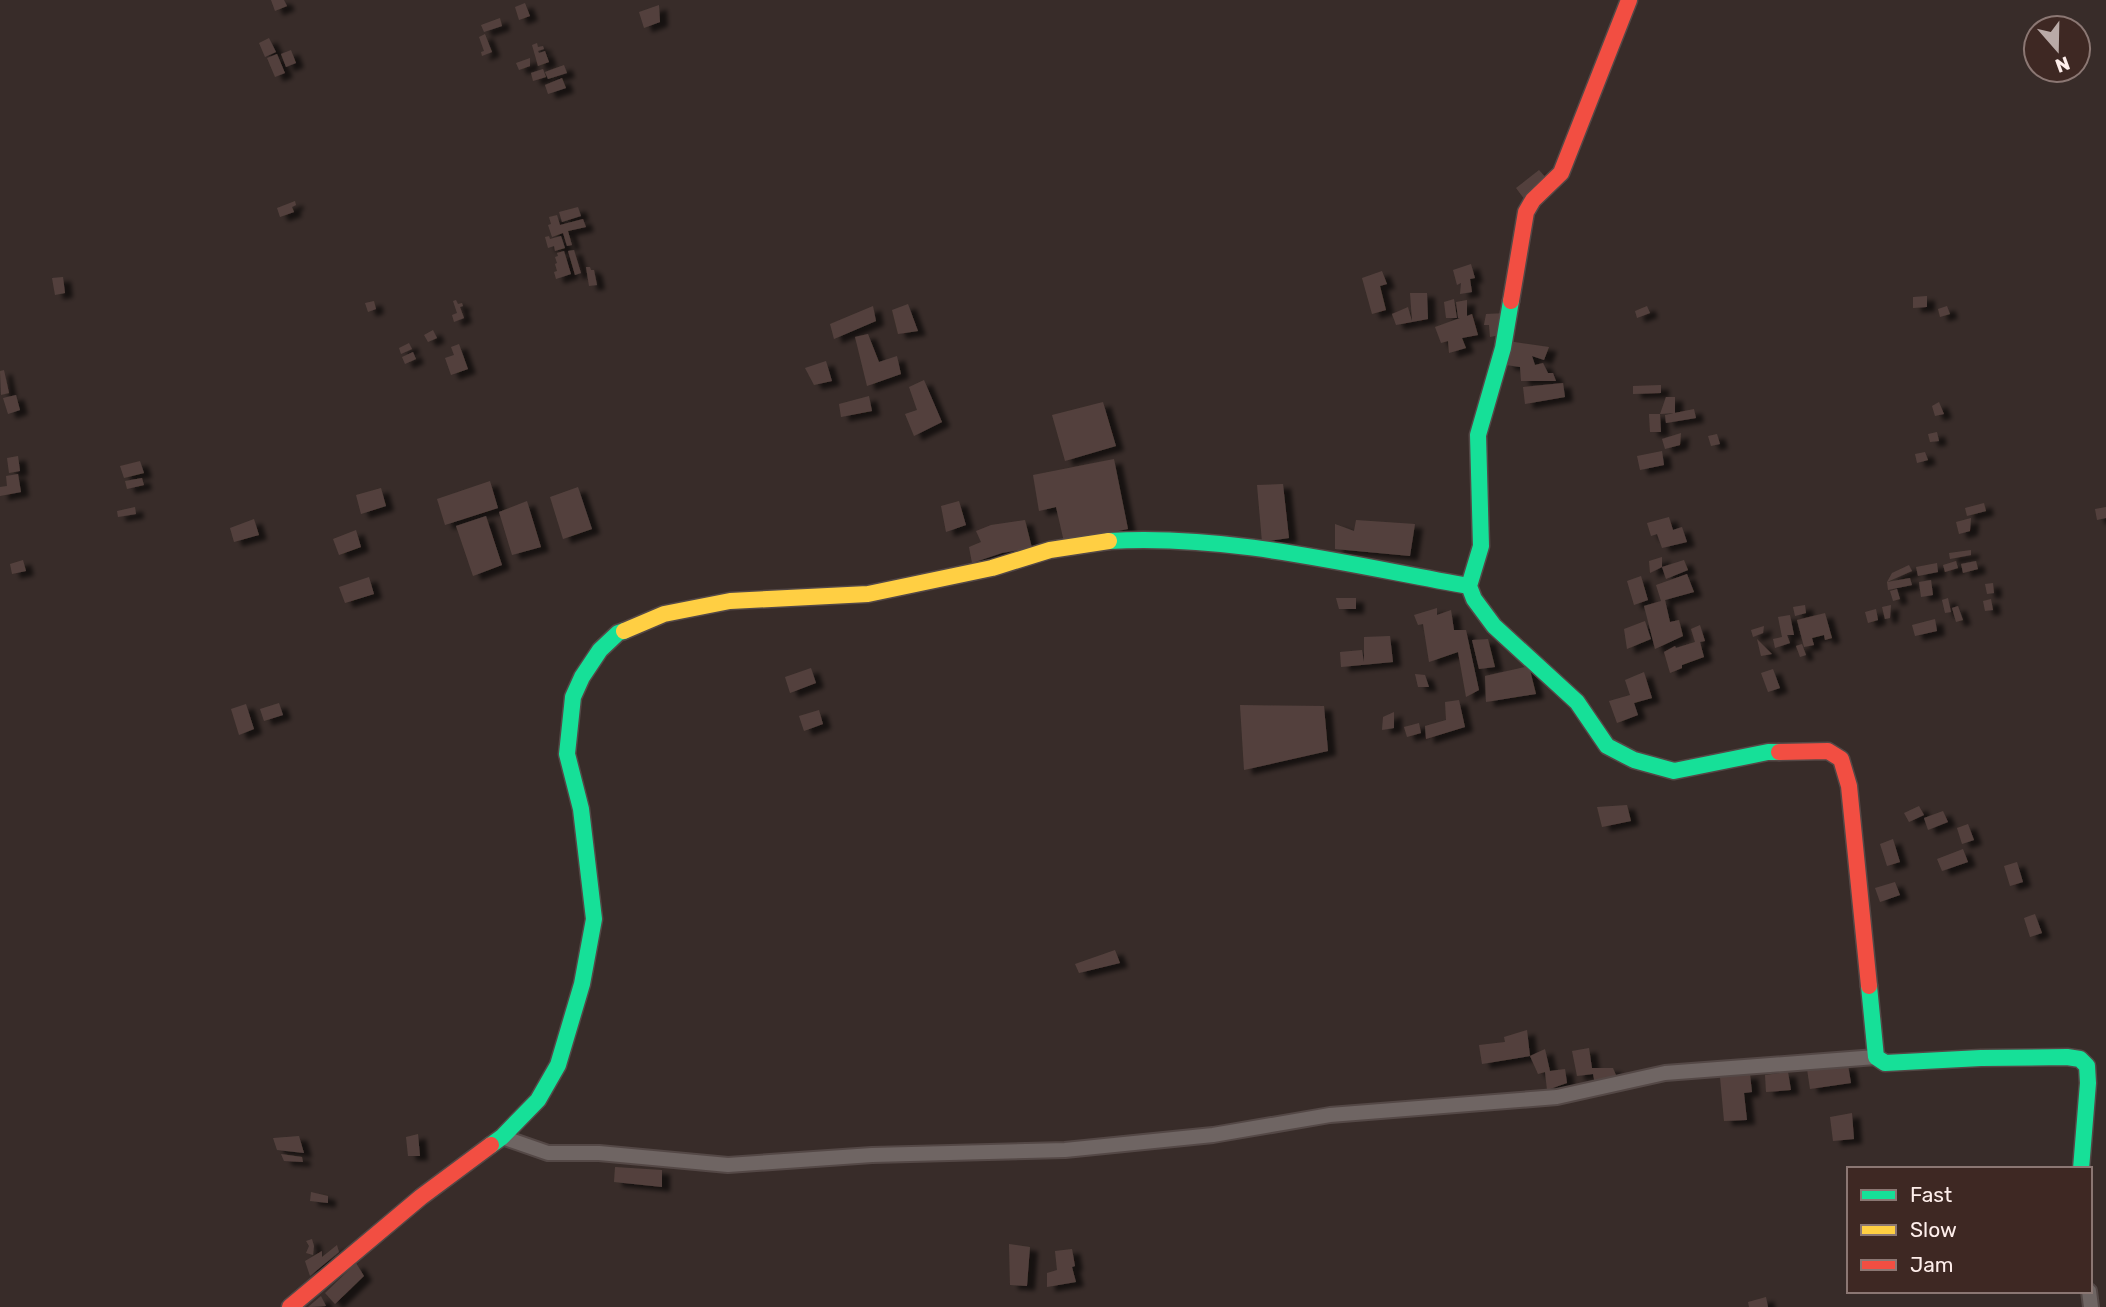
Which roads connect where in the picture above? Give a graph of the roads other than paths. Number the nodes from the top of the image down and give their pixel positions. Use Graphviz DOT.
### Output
graph roads {
  1 [pos="1629,0"];
  2 [pos="1469,586"];
  3 [pos="1876,1057"];
  4 [pos="502,1137"];
  5 [pos="2081,1167"];
  6 [pos="290,1307"];
  1 -- 2 [label="street"];
  2 -- 3 [label="street"];
  2 -- 4 [label="street"];
  3 -- 4 [label="street"];
  3 -- 5 [label="street"];
  4 -- 6 [label="street"];
}
